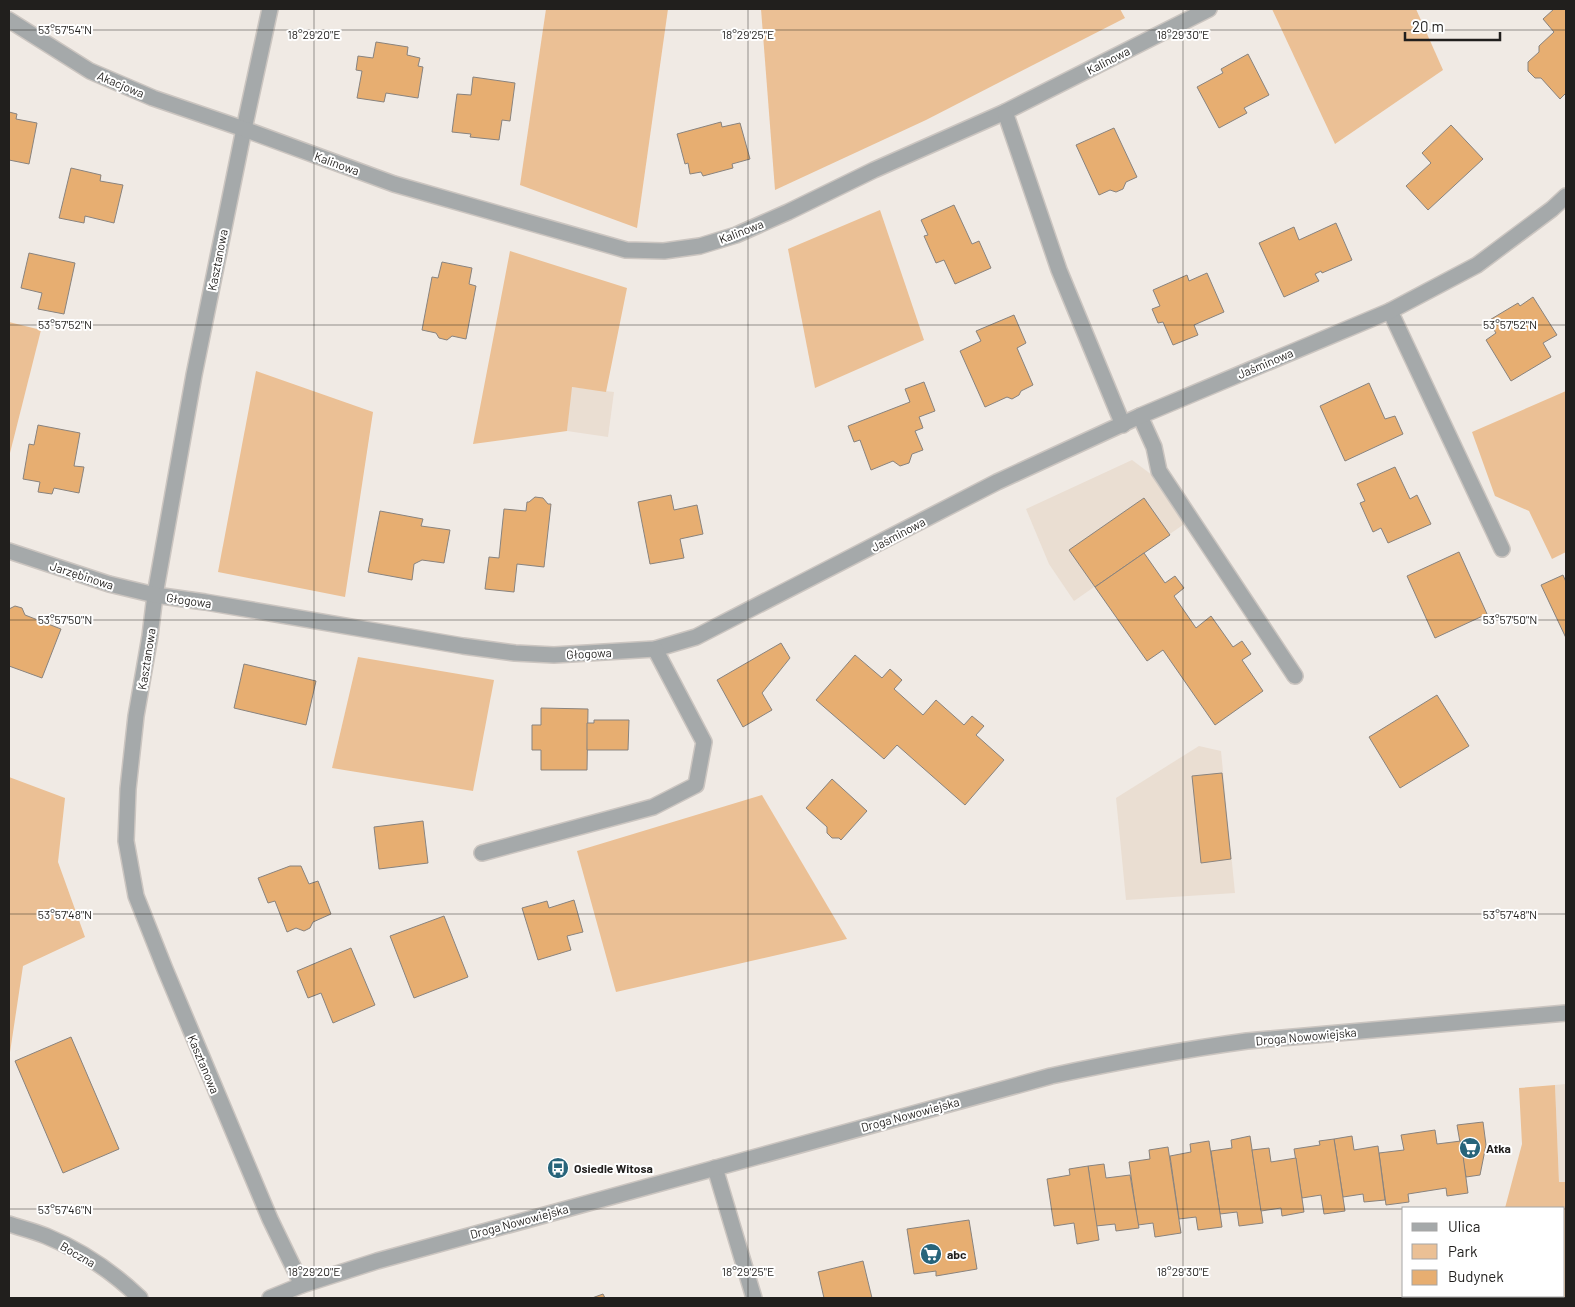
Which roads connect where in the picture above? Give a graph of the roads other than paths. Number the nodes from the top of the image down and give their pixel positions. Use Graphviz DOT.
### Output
graph roads {
  1 [pos="270,9"];
  2 [pos="1209,9"];
  3 [pos="9,20"];
  4 [pos="1005,112"];
  5 [pos="244,129"];
  6 [pos="1566,196"];
  7 [pos="1390,311"];
  8 [pos="1140,416"];
  9 [pos="1123,425"];
  10 [pos="1502,549"];
  11 [pos="9,551"];
  12 [pos="155,595"];
  13 [pos="655,649"];
  14 [pos="1295,676"];
  15 [pos="482,852"];
  16 [pos="1566,1013"];
  17 [pos="714,1168"];
  18 [pos="9,1224"];
  19 [pos="302,1285"];
  20 [pos="140,1298"];
  21 [pos="270,1298"];
  22 [pos="754,1298"];
  1 -- 5 [label="street, Kasztanowa"];
  2 -- 4 [label="street, Kalinowa"];
  3 -- 5 [label="street, Akacjowa"];
  4 -- 5 [label="street, Kalinowa"];
  4 -- 9 [label="street"];
  5 -- 12 [label="street, Kasztanowa"];
  6 -- 7 [label="street, Jaśminowa"];
  7 -- 8 [label="street, Jaśminowa"];
  7 -- 10 [label="street"];
  8 -- 9 [label="street, Jaśminowa"];
  8 -- 14 [label="street"];
  9 -- 13 [label="street, Jaśminowa"];
  11 -- 12 [label="street, Jarzębinowa"];
  12 -- 13 [label="street, Głogowa"];
  12 -- 19 [label="street, Kasztanowa"];
  13 -- 15 [label="street"];
  16 -- 17 [label="street, Droga Nowowiejska"];
  17 -- 19 [label="street, Droga Nowowiejska"];
  17 -- 22 [label="street"];
  18 -- 20 [label="street, Boczna"];
  19 -- 21 [label="street, Droga Nowowiejska"];
}
